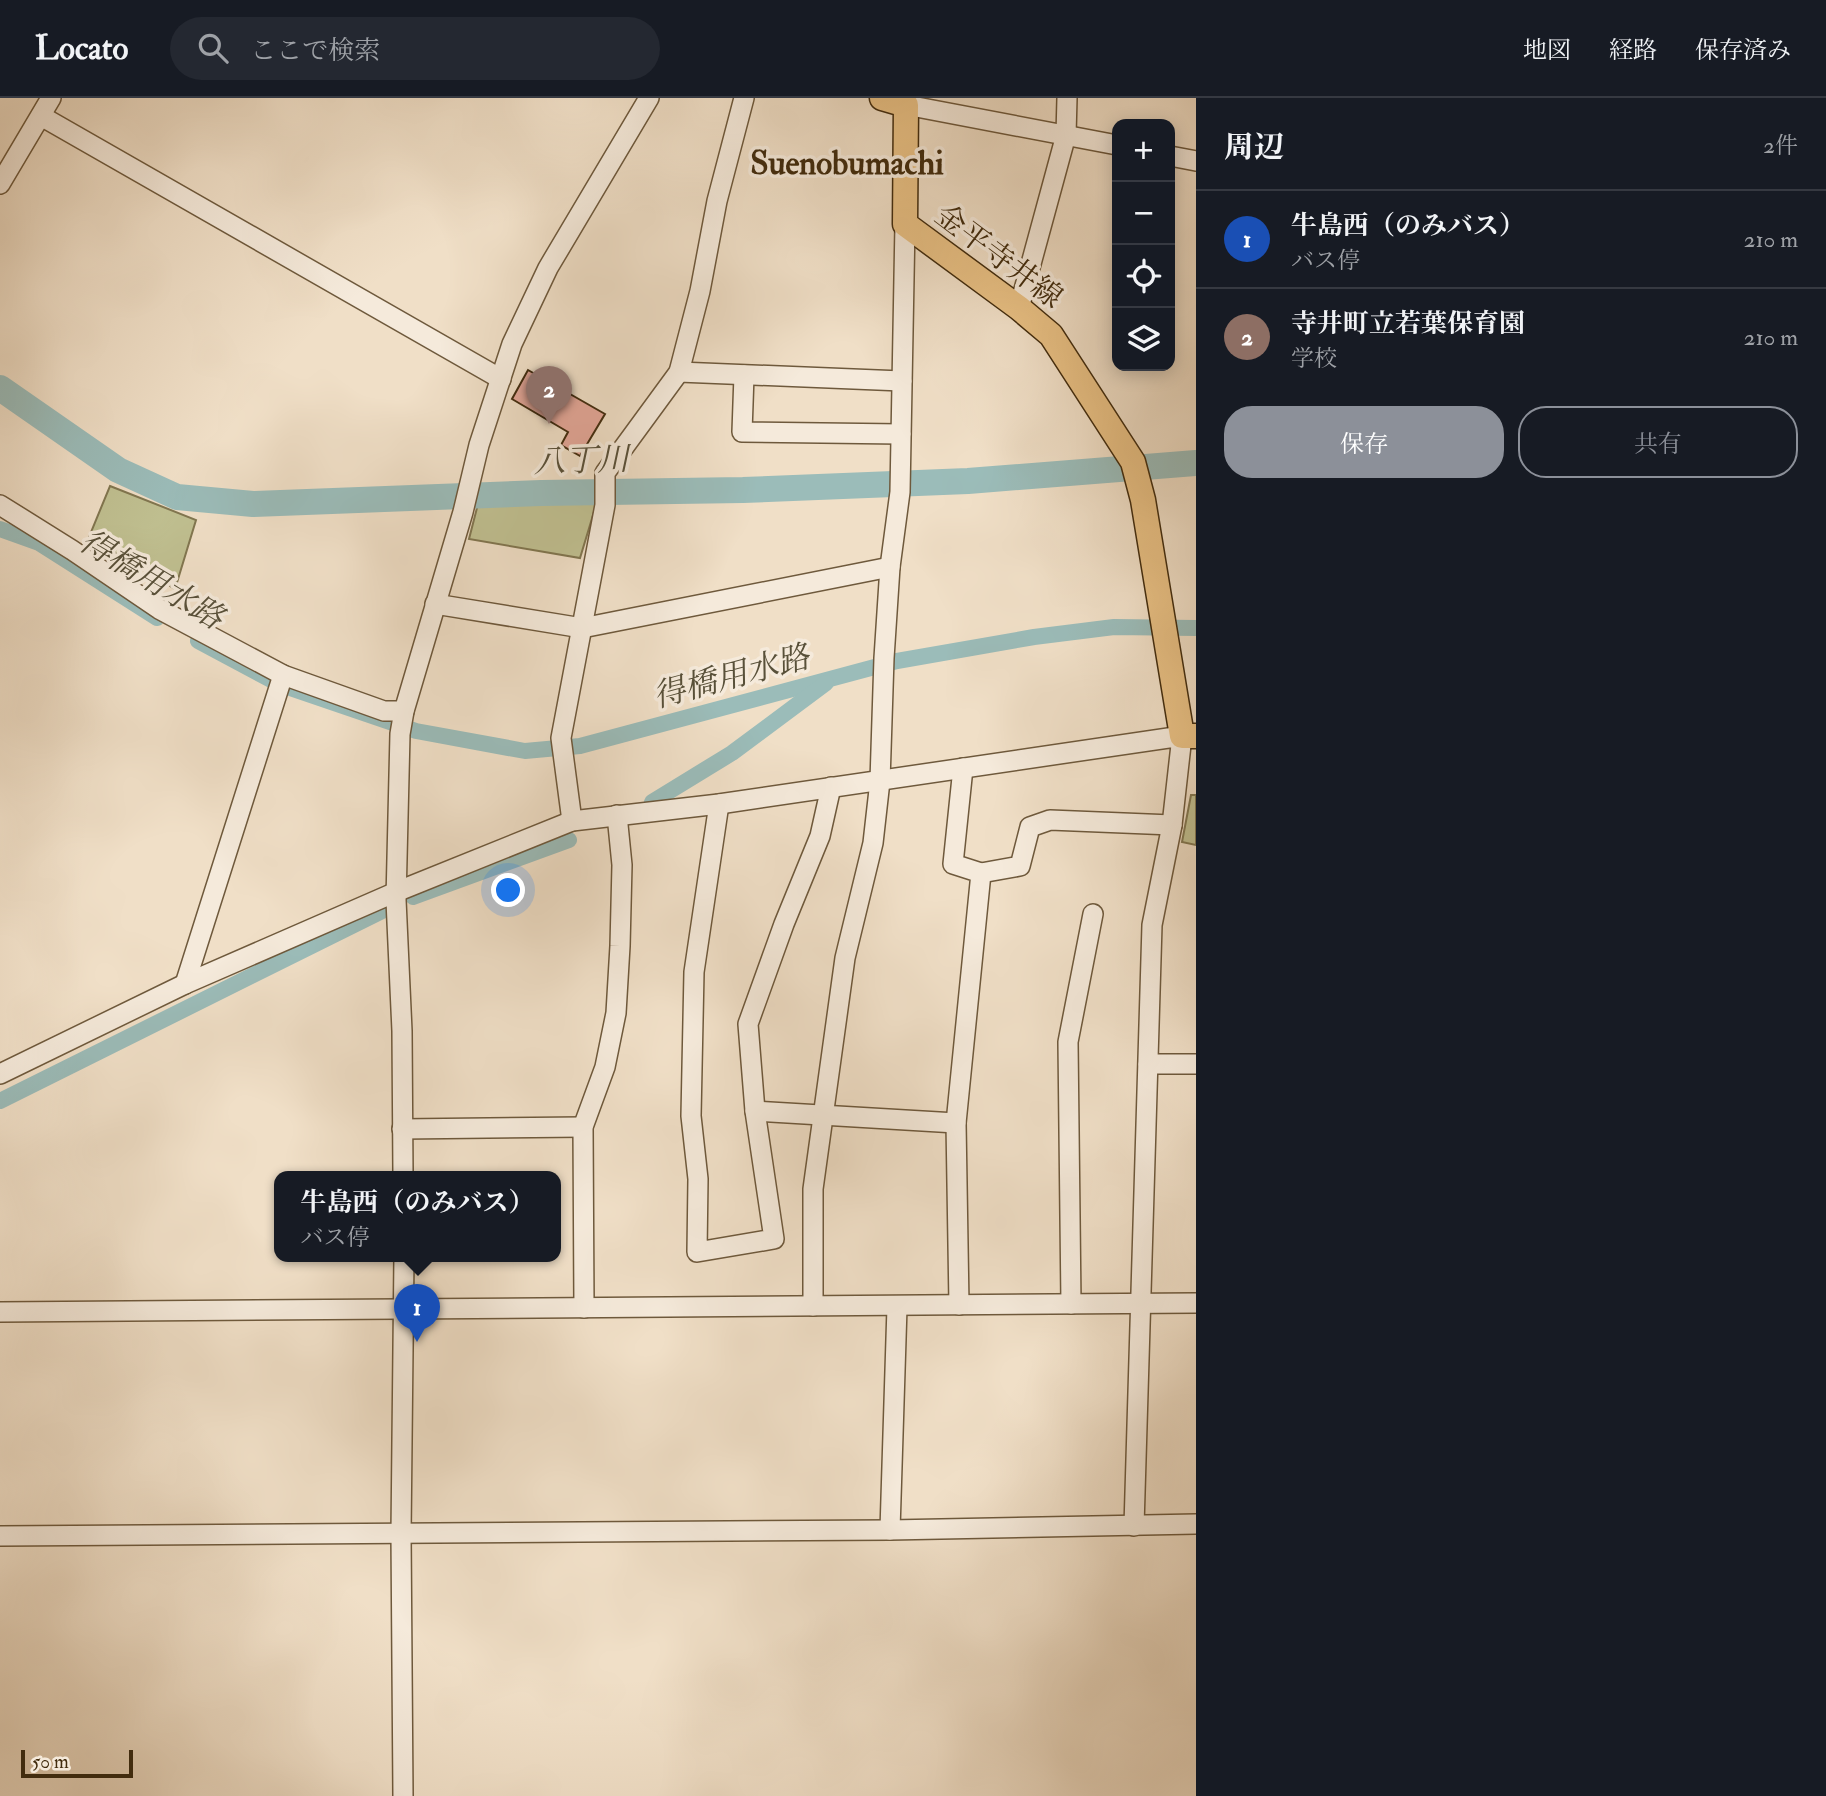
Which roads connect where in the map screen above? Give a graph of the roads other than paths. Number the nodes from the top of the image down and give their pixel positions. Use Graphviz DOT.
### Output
graph roads {
  1 [pos="51,98"];
  2 [pos="649,98"];
  3 [pos="744,98"];
  4 [pos="1067,98"];
  5 [pos="898,100"];
  6 [pos="41,116"];
  7 [pos="1066,135"];
  8 [pos="1112,144"];
  9 [pos="1175,157"];
  10 [pos="1196,161"];
  11 [pos="0,184"];
  12 [pos="905,224"];
  13 [pos="1019,308"];
  14 [pos="679,372"];
  15 [pos="744,375"];
  16 [pos="501,379"];
  17 [pos="902,381"];
  18 [pos="901,434"];
  19 [pos="0,505"];
  20 [pos="890,566"];
  21 [pos="435,604"];
  22 [pos="582,628"];
  23 [pos="283,675"];
  24 [pos="402,722"];
  25 [pos="1189,736"];
  26 [pos="963,768"];
  27 [pos="880,781"];
  28 [pos="831,787"];
  29 [pos="719,804"];
  30 [pos="617,815"];
  31 [pos="572,821"];
  32 [pos="1172,825"];
  33 [pos="981,873"];
  34 [pos="396,902"];
  35 [pos="1093,914"];
  36 [pos="185,984"];
  37 [pos="1148,1064"];
  38 [pos="1196,1064"];
  39 [pos="0,1074"];
  40 [pos="755,1111"];
  41 [pos="824,1114"];
  42 [pos="956,1124"];
  43 [pos="583,1127"];
  44 [pos="402,1129"];
  45 [pos="403,1171"];
  46 [pos="404,1262"];
  47 [pos="1140,1303"];
  48 [pos="1196,1303"];
  49 [pos="1071,1304"];
  50 [pos="813,1306"];
  51 [pos="959,1306"];
  52 [pos="897,1307"];
  53 [pos="584,1308"];
  54 [pos="405,1309"];
  55 [pos="0,1312"];
  56 [pos="1196,1524"];
  57 [pos="1135,1526"];
  58 [pos="890,1530"];
  59 [pos="401,1534"];
  60 [pos="0,1536"];
  61 [pos="403,1796"];
  1 -- 6 [label="street"];
  2 -- 16 [label="street"];
  3 -- 14 [label="street"];
  4 -- 7 [label="street"];
  5 -- 7 [label="street"];
  5 -- 12 [label="main road, 金平寺井線"];
  6 -- 11 [label="street"];
  6 -- 16 [label="street"];
  7 -- 8 [label="street"];
  7 -- 13 [label="street"];
  9 -- 10 [label="street"];
  12 -- 13 [label="main road, 金平寺井線"];
  12 -- 17 [label="street"];
  13 -- 25 [label="main road, 金平寺井線"];
  14 -- 15 [label="street"];
  14 -- 22 [label="street"];
  15 -- 17 [label="street"];
  15 -- 18 [label="street"];
  16 -- 21 [label="street"];
  17 -- 18 [label="street"];
  18 -- 20 [label="street"];
  19 -- 23 [label="street"];
  20 -- 22 [label="street"];
  20 -- 27 [label="street"];
  21 -- 22 [label="street"];
  21 -- 24 [label="street"];
  22 -- 31 [label="street"];
  23 -- 24 [label="street"];
  23 -- 36 [label="street"];
  24 -- 34 [label="street"];
  25 -- 26 [label="street"];
  25 -- 32 [label="street"];
  26 -- 27 [label="street"];
  26 -- 33 [label="street"];
  27 -- 28 [label="street"];
  27 -- 41 [label="street"];
  28 -- 29 [label="street"];
  28 -- 40 [label="street"];
  29 -- 30 [label="street"];
  29 -- 40 [label="street"];
  30 -- 31 [label="street"];
  30 -- 43 [label="street"];
  31 -- 34 [label="street"];
  32 -- 33 [label="street"];
  32 -- 37 [label="street"];
  33 -- 42 [label="street"];
  34 -- 36 [label="street"];
  34 -- 44 [label="street"];
  35 -- 49 [label="street"];
  36 -- 39 [label="street"];
  37 -- 38 [label="street"];
  37 -- 47 [label="street"];
  40 -- 41 [label="street"];
  41 -- 42 [label="street"];
  41 -- 50 [label="street"];
  42 -- 51 [label="street"];
  43 -- 44 [label="street"];
  43 -- 53 [label="street"];
  44 -- 45 [label="street"];
  46 -- 54 [label="street"];
  47 -- 48 [label="street"];
  47 -- 49 [label="street"];
  47 -- 57 [label="street"];
  49 -- 51 [label="street"];
  50 -- 52 [label="street"];
  50 -- 53 [label="street"];
  51 -- 52 [label="street"];
  52 -- 58 [label="street"];
  53 -- 54 [label="street"];
  54 -- 55 [label="street"];
  54 -- 59 [label="street"];
  56 -- 57 [label="street"];
  57 -- 58 [label="street"];
  58 -- 59 [label="street"];
  59 -- 60 [label="street"];
  59 -- 61 [label="street"];
}
